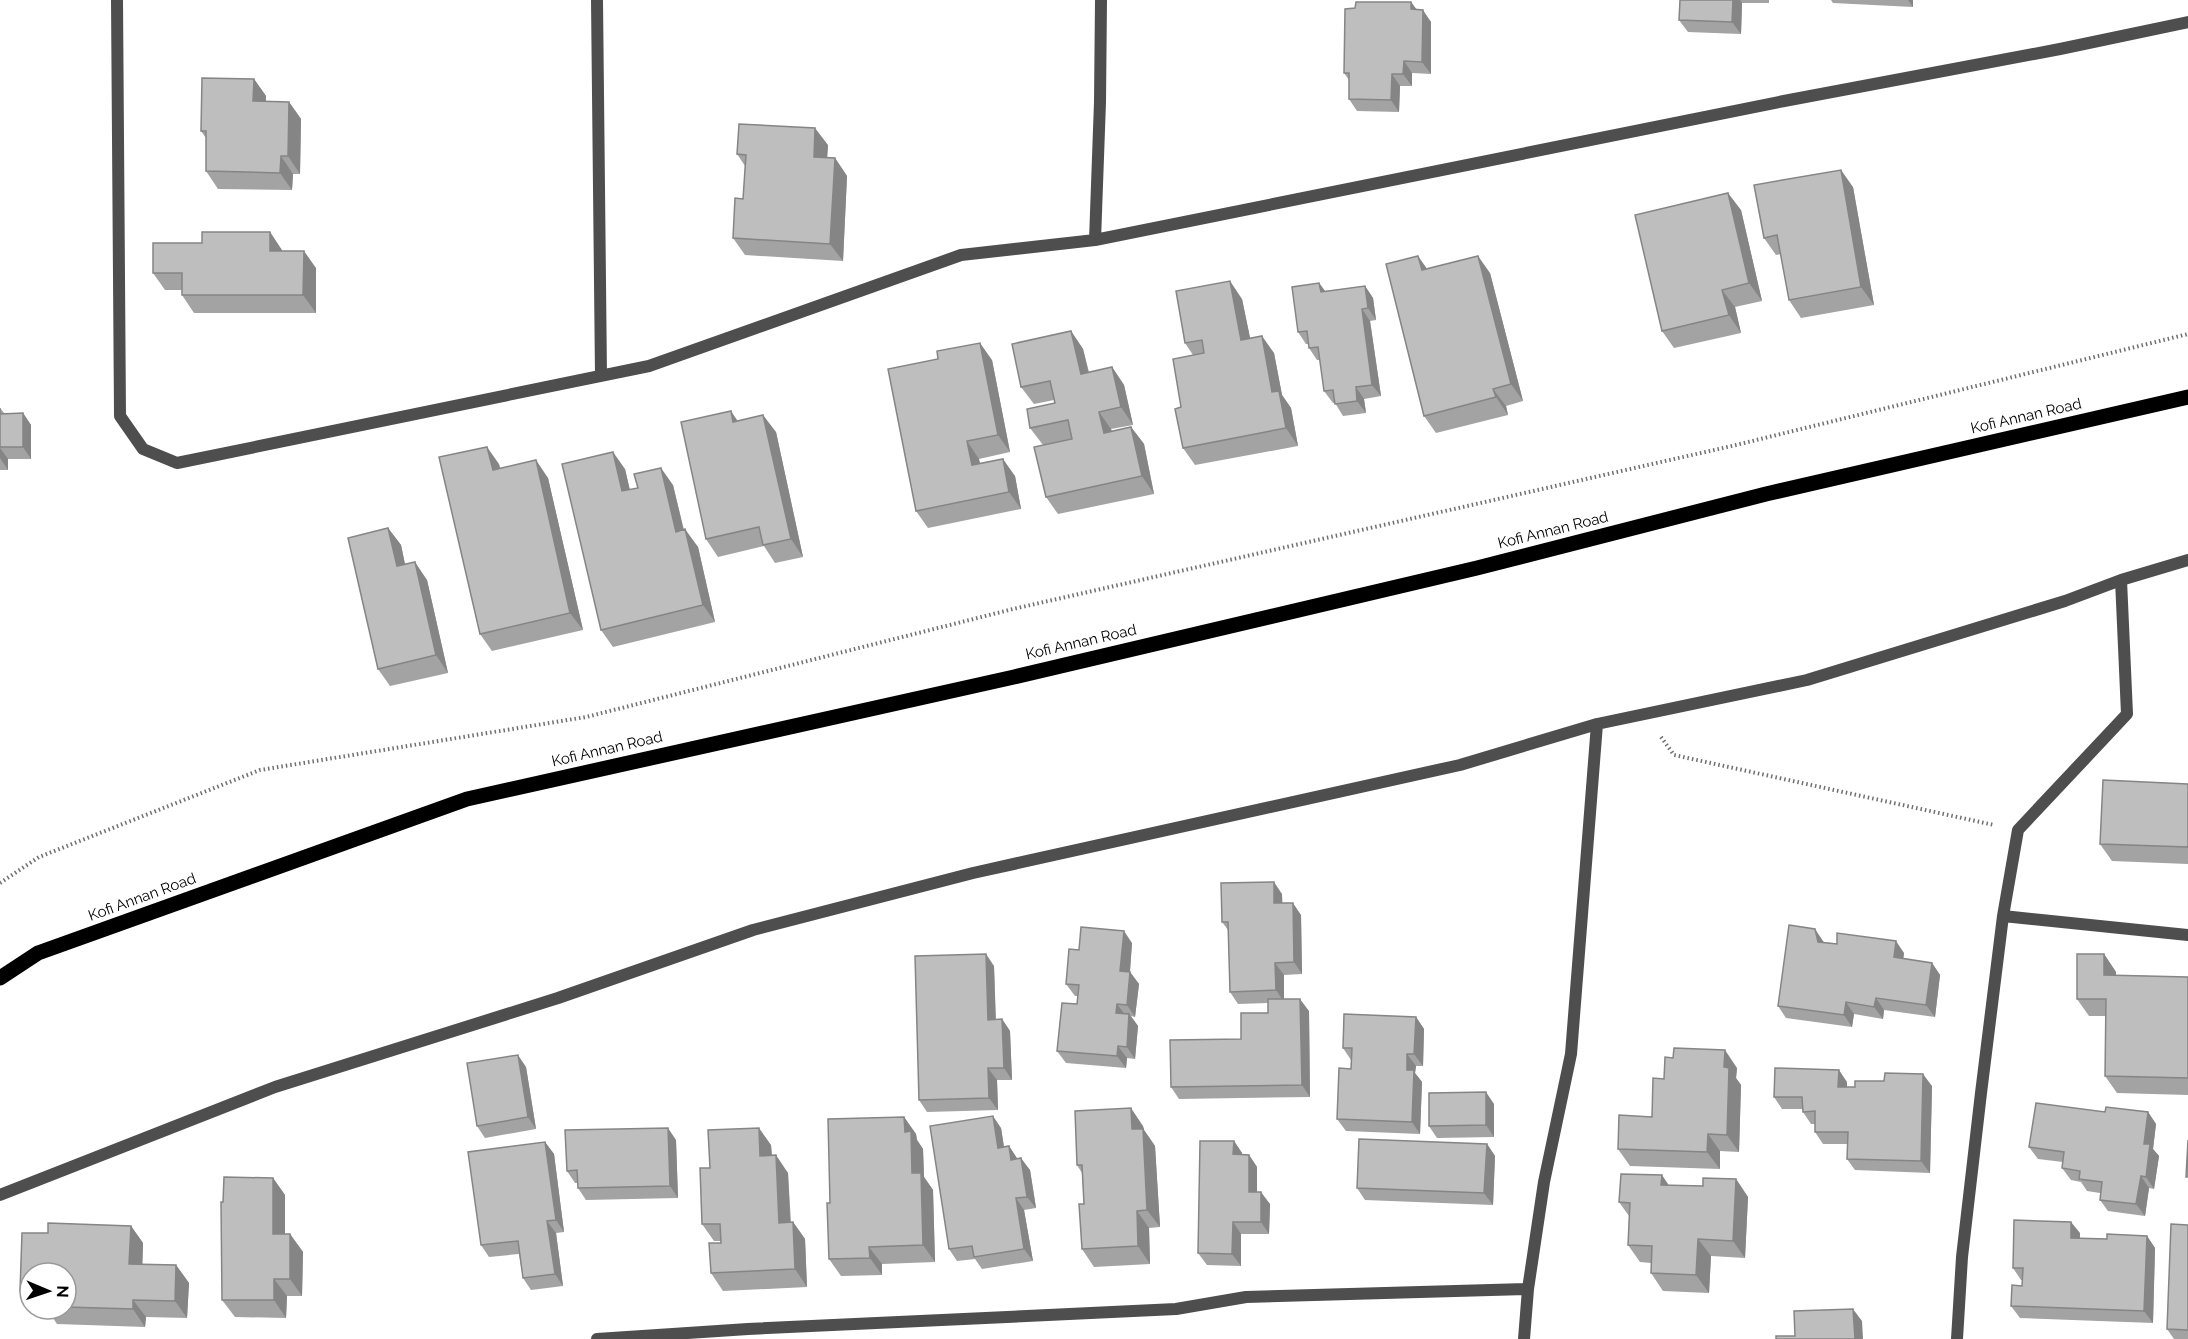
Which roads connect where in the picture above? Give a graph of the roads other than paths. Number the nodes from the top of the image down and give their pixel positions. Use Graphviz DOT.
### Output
graph roads {
  1 [pos="117,0"];
  2 [pos="597,0"];
  3 [pos="1101,0"];
  4 [pos="2188,22"];
  5 [pos="1095,240"];
  6 [pos="601,376"];
  7 [pos="2188,397"];
  8 [pos="2188,560"];
  9 [pos="2121,580"];
  10 [pos="1597,724"];
  11 [pos="2003,916"];
  12 [pos="2188,935"];
  13 [pos="0,978"];
  14 [pos="0,1195"];
  15 [pos="1528,1289"];
  16 [pos="597,1339"];
  17 [pos="1524,1339"];
  18 [pos="1957,1339"];
  1 -- 6 [label="street"];
  2 -- 6 [label="street"];
  3 -- 5 [label="street"];
  4 -- 5 [label="street"];
  5 -- 6 [label="street"];
  7 -- 13 [label="main road, Kofi Annan Road"];
  8 -- 9 [label="street"];
  9 -- 10 [label="street"];
  9 -- 11 [label="street"];
  10 -- 14 [label="street"];
  10 -- 15 [label="street"];
  11 -- 12 [label="street"];
  11 -- 18 [label="street"];
  15 -- 16 [label="street"];
  15 -- 17 [label="street"];
}
